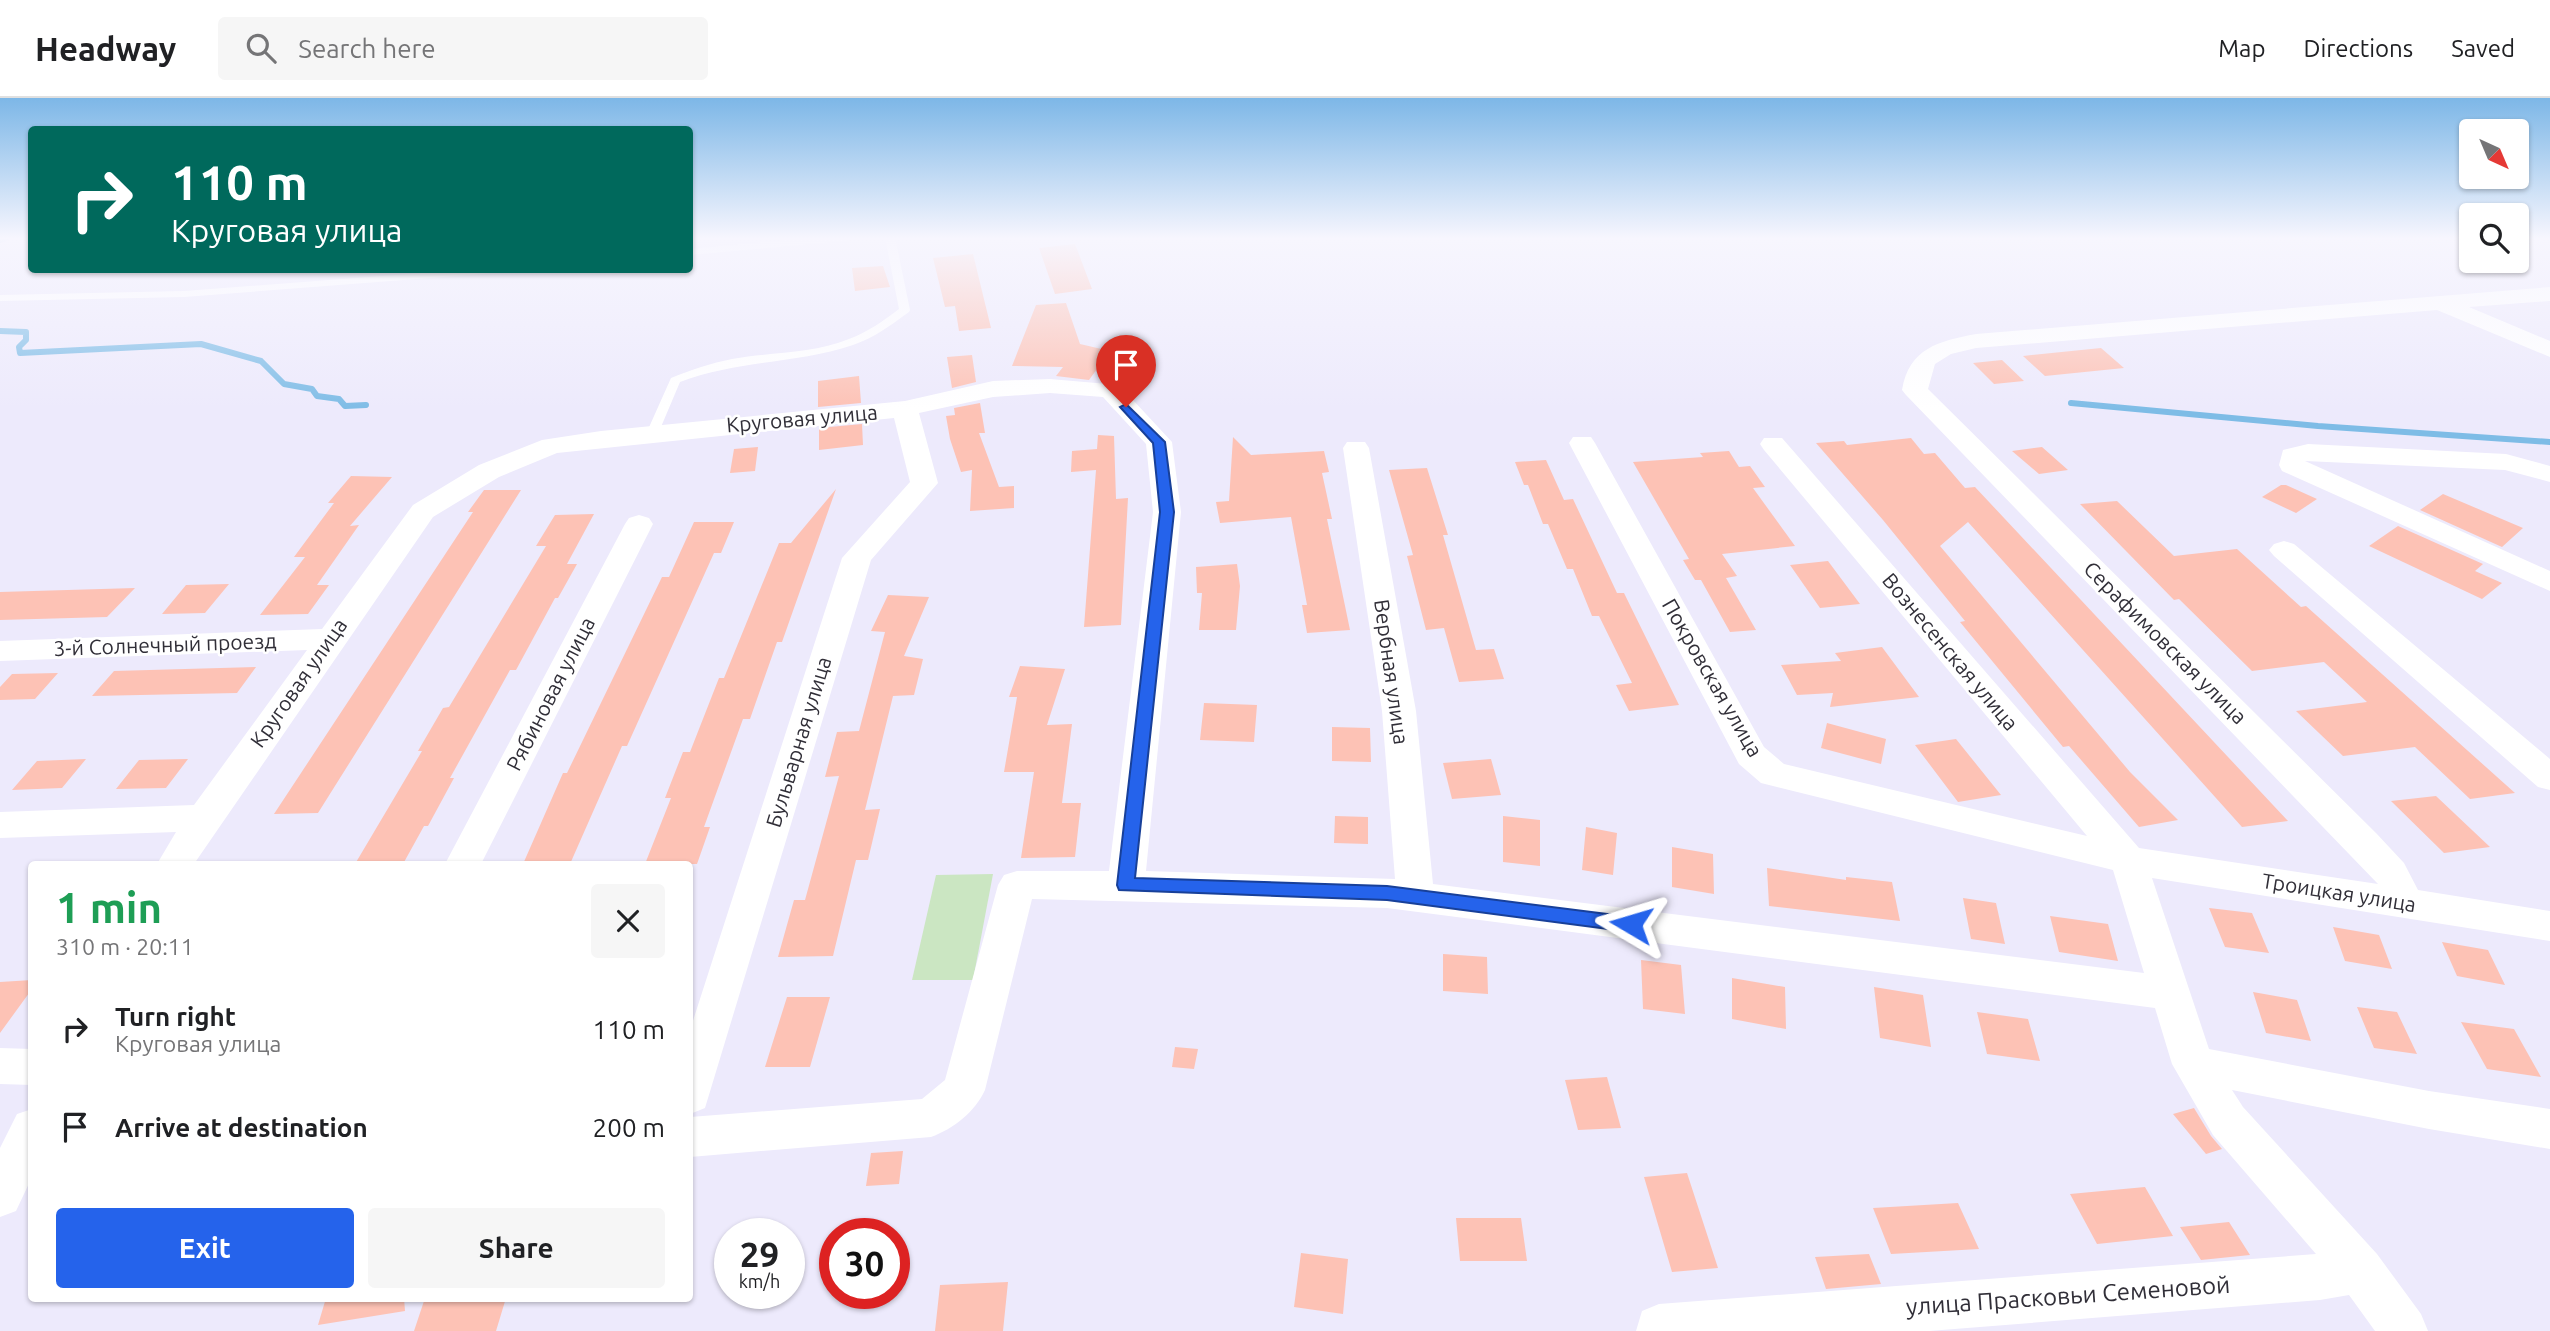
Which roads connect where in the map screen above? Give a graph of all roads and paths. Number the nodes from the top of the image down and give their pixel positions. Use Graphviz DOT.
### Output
graph roads {
  1 [pos="159,295"];
  2 [pos="902,295"];
  3 [pos="2544,295"];
  4 [pos="0,298"];
  5 [pos="2442,304"];
  6 [pos="2550,350"];
  7 [pos="905,410"];
  8 [pos="652,434"];
  9 [pos="1582,443"];
  10 [pos="1773,444"];
  11 [pos="1356,448"];
  12 [pos="2550,474"];
  13 [pos="639,524"];
  14 [pos="2284,550"];
  15 [pos="2550,582"];
  16 [pos="330,639"];
  17 [pos="0,651"];
  18 [pos="2550,778"];
  19 [pos="204,818"];
  20 [pos="0,825"];
  21 [pos="2128,860"];
  22 [pos="177,861"];
  23 [pos="465,861"];
  24 [pos="1126,885"];
  25 [pos="1415,897"];
  26 [pos="2405,903"];
  27 [pos="2550,926"];
  28 [pos="2171,993"];
  29 [pos="2193,1064"];
  30 [pos="0,1066"];
  31 [pos="28,1067"];
  32 [pos="693,1086"];
  33 [pos="2550,1129"];
  34 [pos="28,1136"];
  35 [pos="693,1137"];
  36 [pos="0,1196"];
  37 [pos="2360,1270"];
  38 [pos="1659,1328"];
  39 [pos="2404,1331"];
  1 -- 4 [label="lane"];
  2 -- 8 [label="lane"];
  3 -- 5 [label="street"];
  5 -- 6 [label="street"];
  5 -- 26 [label="street, Серафимовская улица"];
  7 -- 8 [label="street, Круговая улица"];
  7 -- 24 [label="street, Круговая улица"];
  7 -- 32 [label="street, Бульварная улица"];
  8 -- 16 [label="street, Круговая улица"];
  9 -- 21 [label="street, Покровская улица"];
  10 -- 21 [label="street, Вознесенская улица"];
  11 -- 25 [label="street, Вербная улица"];
  12 -- 15 [label="street"];
  13 -- 23 [label="street, Рябиновая улица"];
  14 -- 18 [label="street"];
  16 -- 17 [label="street, 3-й Солнечный проезд"];
  16 -- 19 [label="street, Круговая улица"];
  19 -- 20 [label="street"];
  19 -- 22 [label="street, Круговая улица"];
  21 -- 26 [label="street, Троицкая улица"];
  21 -- 28 [label="street"];
  24 -- 25 [label="street"];
  24 -- 35 [label="street"];
  25 -- 28 [label="street"];
  26 -- 27 [label="street, Троицкая улица"];
  28 -- 29 [label="street"];
  29 -- 33 [label="street"];
  29 -- 37 [label="street"];
  30 -- 31 [label="street"];
  34 -- 36 [label="street"];
  37 -- 38 [label="street, улица Прасковьи Семеновой"];
  37 -- 39 [label="street"];
}
